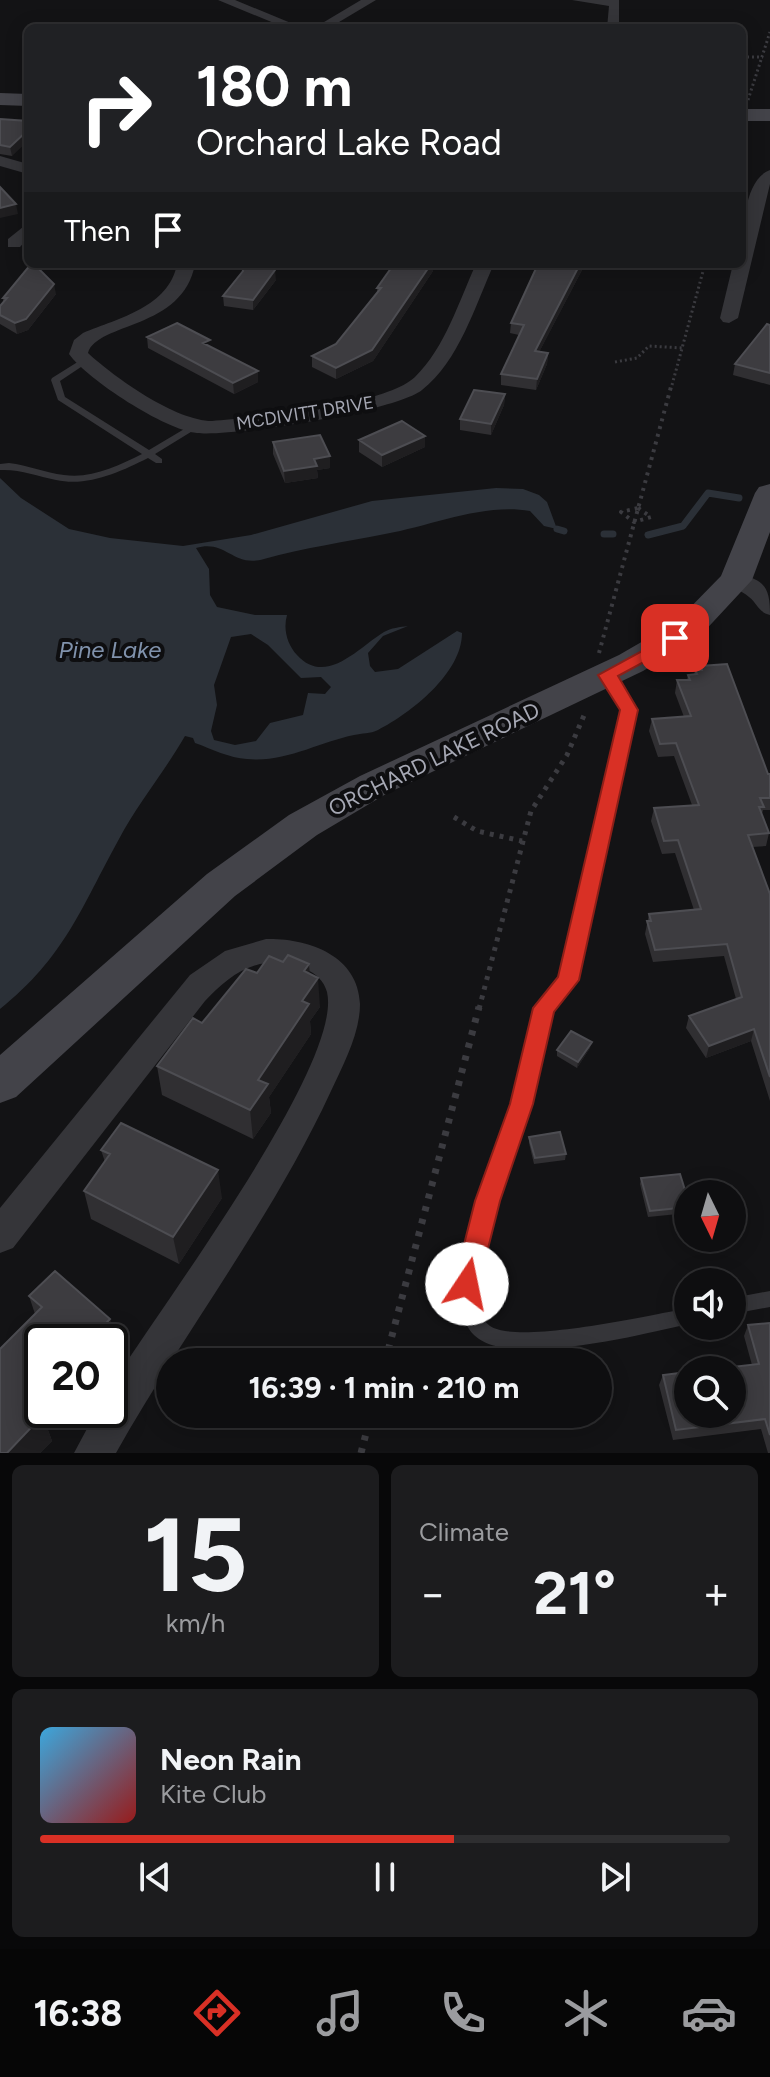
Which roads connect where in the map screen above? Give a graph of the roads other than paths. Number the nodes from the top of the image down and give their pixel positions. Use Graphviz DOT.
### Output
graph roads {
  1 [pos="224,0"];
  2 [pos="370,0"];
  3 [pos="578,0"];
  4 [pos="287,24"];
  5 [pos="327,24"];
  6 [pos="613,24"];
  7 [pos="0,99"];
  8 [pos="24,100"];
  9 [pos="0,161"];
  10 [pos="24,166"];
  11 [pos="770,175"];
  12 [pos="24,232"];
  13 [pos="14,243"];
  14 [pos="746,247"];
  15 [pos="185,268"];
  16 [pos="483,268"];
  17 [pos="741,268"];
  18 [pos="729,318"];
  19 [pos="84,361"];
  20 [pos="194,427"];
  21 [pos="146,453"];
  22 [pos="159,461"];
  23 [pos="0,467"];
  24 [pos="770,493"];
  25 [pos="736,580"];
  26 [pos="770,608"];
  27 [pos="600,678"];
  28 [pos="0,1083"];
  29 [pos="0,1236"];
  30 [pos="770,1299"];
  31 [pos="746,1303"];
  32 [pos="674,1319"];
  33 [pos="94,1453"];
  1 -- 4 [label="street"];
  2 -- 5 [label="street"];
  3 -- 6 [label="street"];
  7 -- 8 [label="main road"];
  9 -- 10 [label="street"];
  11 -- 14 [label="street"];
  12 -- 13 [label="street"];
  15 -- 19 [label="street"];
  16 -- 20 [label="street, MCDIVITT DRIVE"];
  17 -- 18 [label="street"];
  19 -- 20 [label="street"];
  19 -- 21 [label="lane"];
  20 -- 21 [label="lane"];
  21 -- 22 [label="lane"];
  21 -- 23 [label="lane"];
  24 -- 25 [label="main road, ORCHARD LAKE ROAD"];
  25 -- 26 [label="street"];
  25 -- 27 [label="main road, ORCHARD LAKE ROAD"];
  27 -- 28 [label="main road, ORCHARD LAKE ROAD"];
  27 -- 32 [label="lane"];
  29 -- 33 [label="street"];
  30 -- 31 [label="lane"];
}
